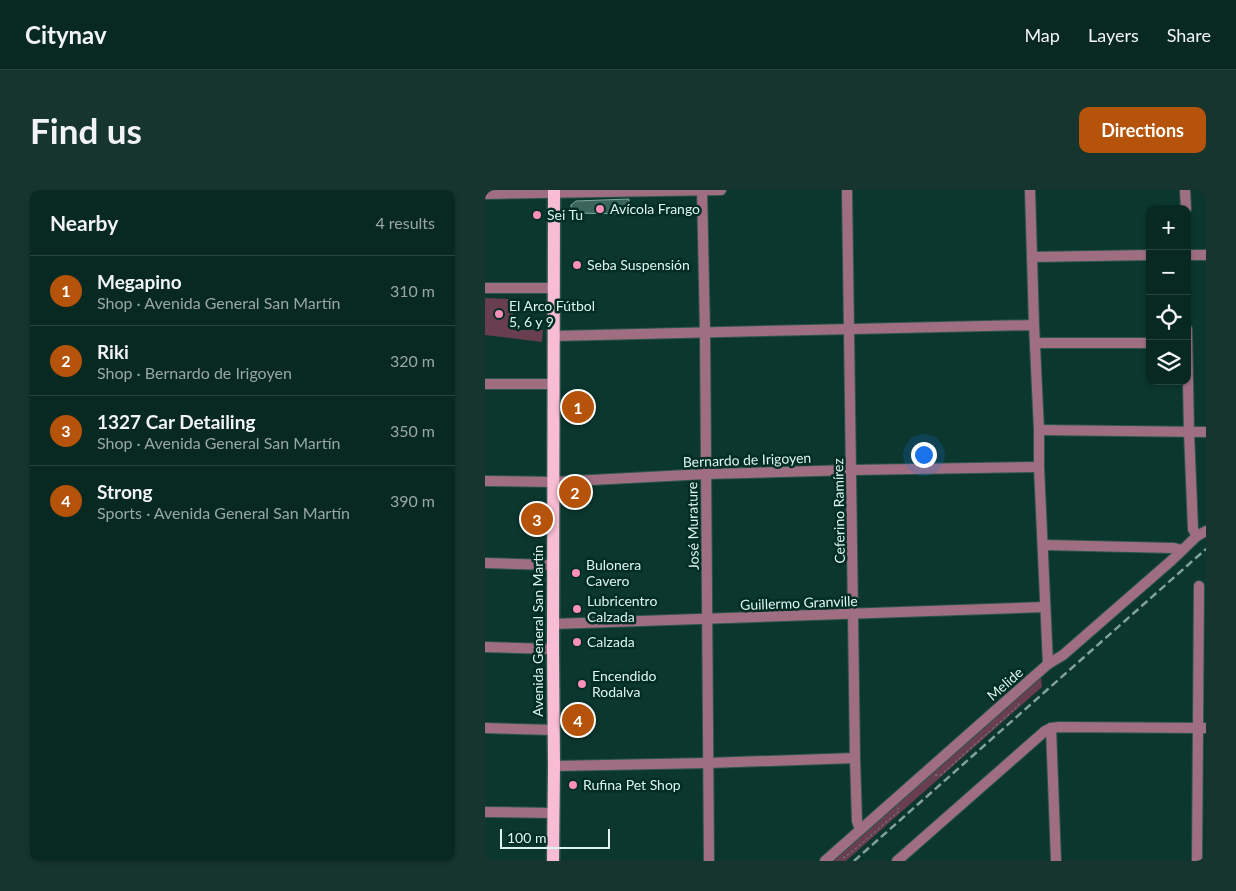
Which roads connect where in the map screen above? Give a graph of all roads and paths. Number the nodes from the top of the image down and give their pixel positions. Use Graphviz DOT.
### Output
graph roads {
  1 [pos="702,190"];
  2 [pos="721,190"];
  3 [pos="847,190"];
  4 [pos="1030,190"];
  5 [pos="1185,190"];
  6 [pos="554,192"];
  7 [pos="485,194"];
  8 [pos="1186,205"];
  9 [pos="1206,254"];
  10 [pos="1146,255"];
  11 [pos="1191,255"];
  12 [pos="1033,258"];
  13 [pos="485,288"];
  14 [pos="554,288"];
  15 [pos="1034,325"];
  16 [pos="849,330"];
  17 [pos="705,332"];
  18 [pos="554,336"];
  19 [pos="1036,343"];
  20 [pos="1146,343"];
  21 [pos="485,384"];
  22 [pos="554,384"];
  23 [pos="1188,385"];
  24 [pos="1039,430"];
  25 [pos="1189,432"];
  26 [pos="1206,432"];
  27 [pos="1039,467"];
  28 [pos="852,470"];
  29 [pos="706,474"];
  30 [pos="485,481"];
  31 [pos="553,482"];
  32 [pos="1201,533"];
  33 [pos="1044,545"];
  34 [pos="1182,550"];
  35 [pos="485,563"];
  36 [pos="553,565"];
  37 [pos="1199,586"];
  38 [pos="1045,608"];
  39 [pos="854,614"];
  40 [pos="708,620"];
  41 [pos="553,624"];
  42 [pos="485,647"];
  43 [pos="553,648"];
  44 [pos="1048,664"];
  45 [pos="1017,701"];
  46 [pos="485,728"];
  47 [pos="1051,728"];
  48 [pos="1202,728"];
  49 [pos="554,730"];
  50 [pos="855,758"];
  51 [pos="708,763"];
  52 [pos="554,766"];
  53 [pos="933,775"];
  54 [pos="897,807"];
  55 [pos="485,812"];
  56 [pos="553,812"];
  57 [pos="860,830"];
  58 [pos="841,859"];
  59 [pos="553,861"];
  60 [pos="709,861"];
  61 [pos="825,861"];
  62 [pos="897,861"];
  63 [pos="1056,861"];
  64 [pos="1197,861"];
  1 -- 2 [label="street"];
  1 -- 6 [label="street"];
  1 -- 17 [label="street, José Murature"];
  3 -- 16 [label="street, Ceferino Ramírez"];
  4 -- 12 [label="street"];
  5 -- 8 [label="street"];
  6 -- 7 [label="street"];
  6 -- 14 [label="main road, Avenida General San Martín"];
  9 -- 11 [label="street"];
  10 -- 12 [label="street"];
  12 -- 15 [label="street"];
  13 -- 14 [label="street"];
  14 -- 18 [label="main road, Avenida General San Martín"];
  15 -- 16 [label="street"];
  15 -- 19 [label="street"];
  16 -- 17 [label="street"];
  16 -- 28 [label="street, Ceferino Ramírez"];
  17 -- 18 [label="street"];
  17 -- 29 [label="street, José Murature"];
  18 -- 22 [label="main road, Avenida General San Martín"];
  19 -- 20 [label="street"];
  19 -- 24 [label="street"];
  21 -- 22 [label="street"];
  22 -- 31 [label="main road, Avenida General San Martín"];
  23 -- 25 [label="street"];
  24 -- 25 [label="street"];
  24 -- 27 [label="street"];
  25 -- 26 [label="street"];
  25 -- 32 [label="street"];
  27 -- 28 [label="street, Bernardo de Irigoyen"];
  27 -- 33 [label="street"];
  28 -- 29 [label="street, Bernardo de Irigoyen"];
  28 -- 39 [label="street, Ceferino Ramírez"];
  29 -- 31 [label="street, Bernardo de Irigoyen"];
  29 -- 40 [label="street, José Murature"];
  30 -- 31 [label="street, Bernardo de Irigoyen"];
  31 -- 36 [label="main road, Avenida General San Martín"];
  32 -- 34 [label="street, Melide"];
  33 -- 34 [label="street"];
  33 -- 38 [label="street"];
  34 -- 44 [label="street, Melide"];
  35 -- 36 [label="street"];
  36 -- 41 [label="main road, Avenida General San Martín"];
  37 -- 48 [label="street"];
  38 -- 39 [label="street, Guillermo Granville"];
  38 -- 44 [label="street"];
  39 -- 40 [label="street, Guillermo Granville"];
  39 -- 50 [label="street, Ceferino Ramírez"];
  40 -- 41 [label="street, Guillermo Granville"];
  40 -- 51 [label="street, José Murature"];
  41 -- 43 [label="main road, Avenida General San Martín"];
  42 -- 43 [label="street"];
  43 -- 49 [label="main road, Avenida General San Martín"];
  44 -- 57 [label="street, Melide"];
  45 -- 53 [label="path"];
  46 -- 49 [label="street"];
  47 -- 48 [label="street"];
  47 -- 62 [label="street"];
  47 -- 63 [label="street"];
  48 -- 64 [label="street"];
  49 -- 52 [label="main road, Avenida General San Martín"];
  50 -- 51 [label="street"];
  50 -- 57 [label="street, Ceferino Ramírez"];
  51 -- 52 [label="street"];
  51 -- 60 [label="street, José Murature"];
  52 -- 56 [label="main road, Avenida General San Martín"];
  54 -- 58 [label="path"];
  55 -- 56 [label="street"];
  56 -- 59 [label="main road, Avenida General San Martín"];
  57 -- 61 [label="street, Melide"];
}
